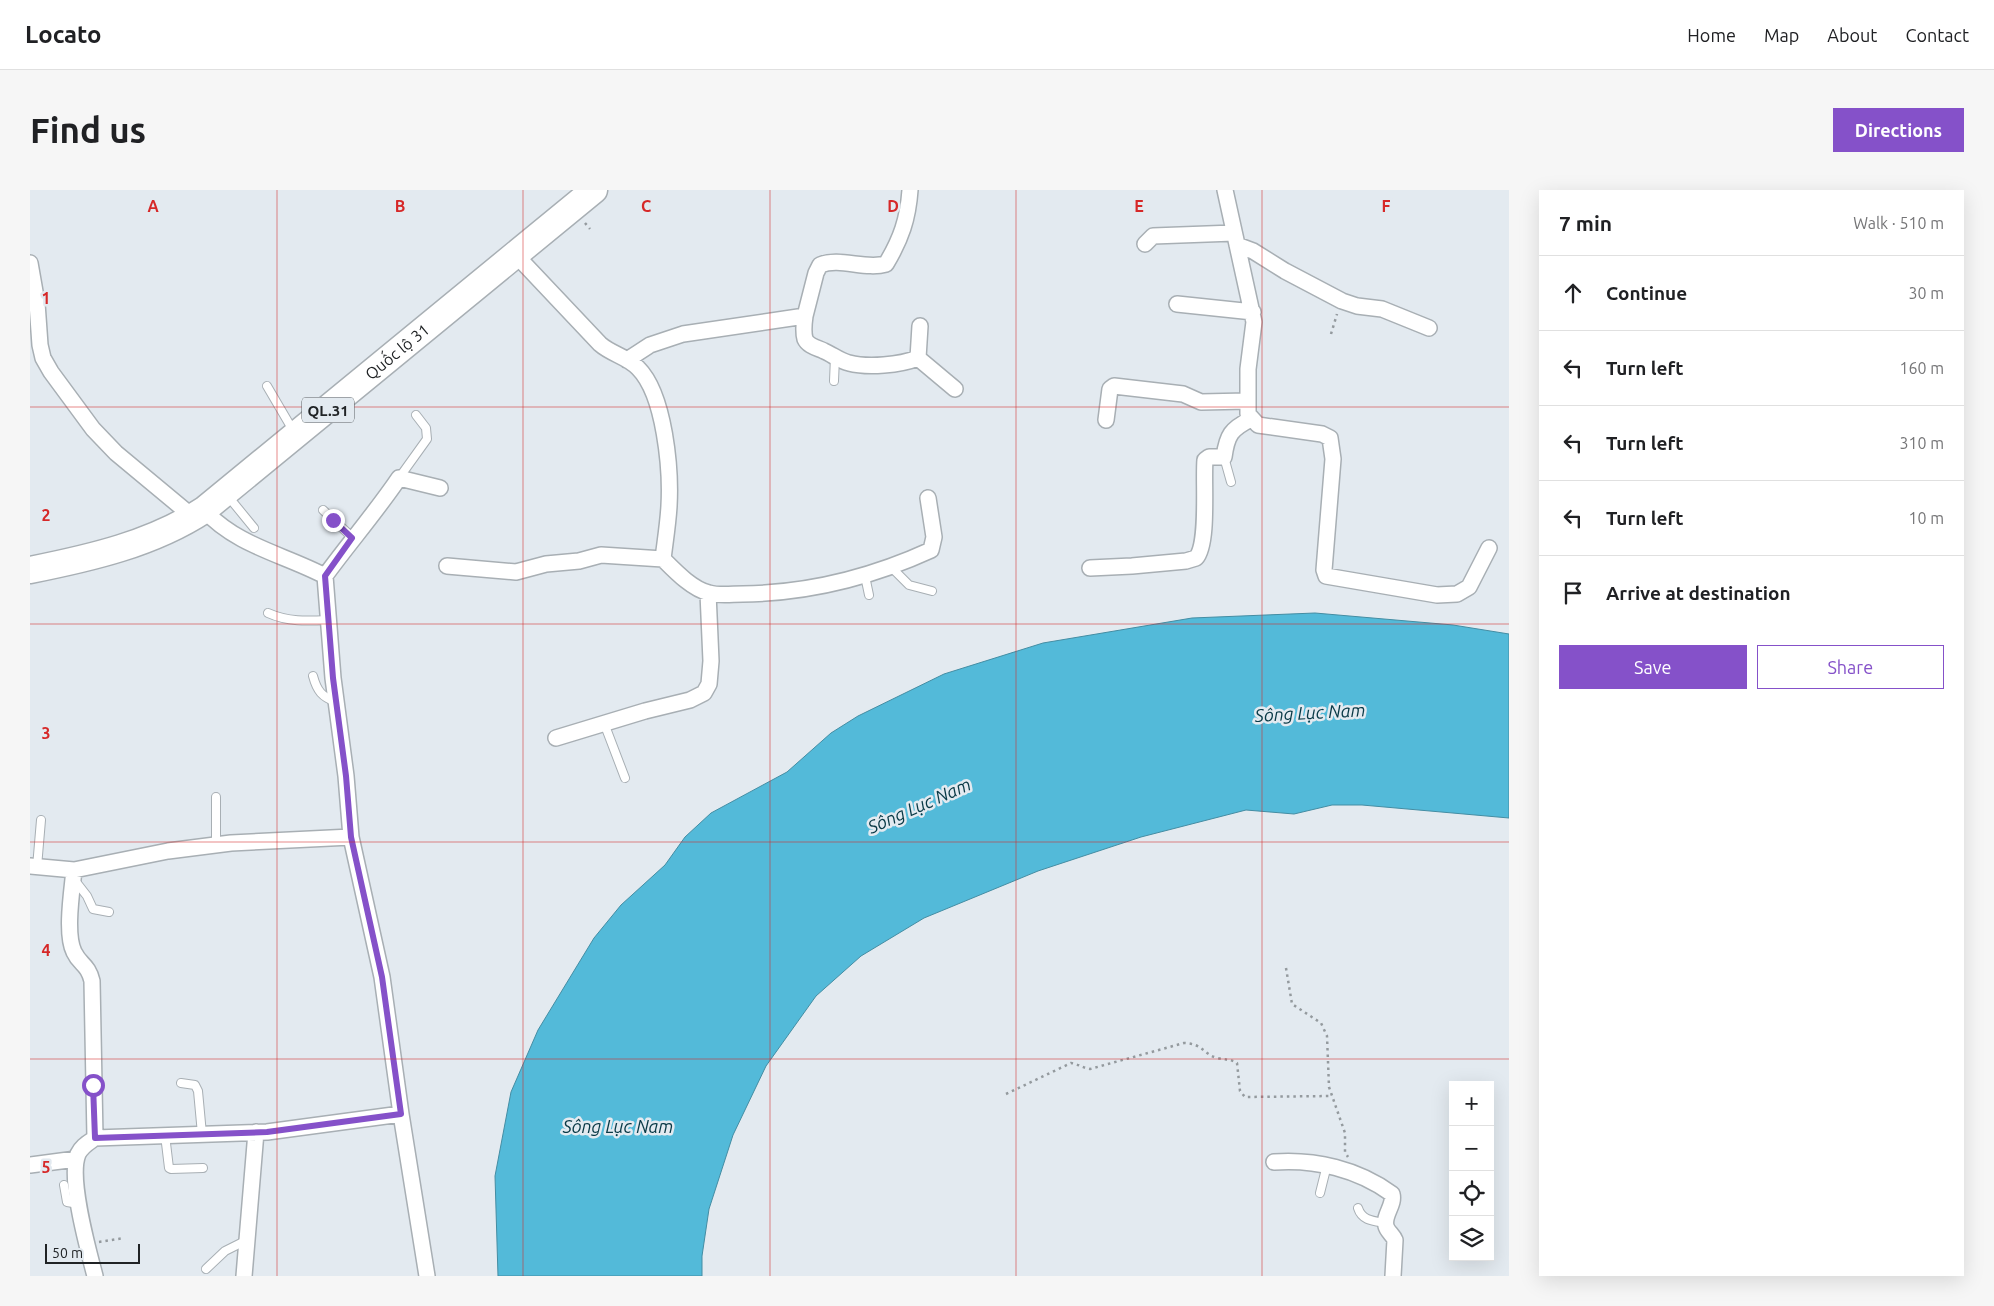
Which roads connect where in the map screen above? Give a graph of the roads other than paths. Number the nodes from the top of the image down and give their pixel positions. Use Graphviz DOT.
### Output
graph roads {
  1 [pos="594,190"];
  2 [pos="910,190"];
  3 [pos="1225,190"];
  4 [pos="1236,239"];
  5 [pos="1145,244"];
  6 [pos="515,254"];
  7 [pos="30,263"];
  8 [pos="1177,304"];
  9 [pos="1253,312"];
  10 [pos="804,316"];
  11 [pos="920,326"];
  12 [pos="1429,328"];
  13 [pos="835,357"];
  14 [pos="918,358"];
  15 [pos="627,360"];
  16 [pos="834,381"];
  17 [pos="267,386"];
  18 [pos="955,389"];
  19 [pos="1247,401"];
  20 [pos="416,415"];
  21 [pos="1250,419"];
  22 [pos="1106,420"];
  23 [pos="296,436"];
  24 [pos="1224,457"];
  25 [pos="399,478"];
  26 [pos="1230,482"];
  27 [pos="440,488"];
  28 [pos="226,494"];
  29 [pos="928,498"];
  30 [pos="323,510"];
  31 [pos="199,514"];
  32 [pos="254,528"];
  33 [pos="352,538"];
  34 [pos="1489,548"];
  35 [pos="663,559"];
  36 [pos="447,566"];
  37 [pos="890,566"];
  38 [pos="1090,568"];
  39 [pos="30,570"];
  40 [pos="325,576"];
  41 [pos="865,576"];
  42 [pos="932,592"];
  43 [pos="708,593"];
  44 [pos="869,595"];
  45 [pos="268,613"];
  46 [pos="328,620"];
  47 [pos="314,676"];
  48 [pos="336,702"];
  49 [pos="604,723"];
  50 [pos="556,738"];
  51 [pos="624,778"];
  52 [pos="216,797"];
  53 [pos="40,820"];
  54 [pos="351,837"];
  55 [pos="216,845"];
  56 [pos="34,866"];
  57 [pos="73,874"];
  58 [pos="108,912"];
  59 [pos="181,1083"];
  60 [pos="401,1114"];
  61 [pos="256,1132"];
  62 [pos="202,1134"];
  63 [pos="165,1135"];
  64 [pos="95,1138"];
  65 [pos="76,1159"];
  66 [pos="1274,1162"];
  67 [pos="30,1165"];
  68 [pos="1327,1165"];
  69 [pos="203,1168"];
  70 [pos="64,1184"];
  71 [pos="1320,1193"];
  72 [pos="79,1204"];
  73 [pos="1358,1208"];
  74 [pos="1386,1223"];
  75 [pos="248,1240"];
  76 [pos="206,1269"];
  77 [pos="95,1276"];
  78 [pos="244,1276"];
  79 [pos="427,1276"];
  80 [pos="1392,1276"];
  1 -- 6 [label="highway, Quốc lộ 31 / QL.31"];
  2 -- 10 [label="street"];
  3 -- 4 [label="street"];
  4 -- 5 [label="street"];
  4 -- 9 [label="street"];
  4 -- 12 [label="street"];
  6 -- 15 [label="street"];
  6 -- 23 [label="highway, Quốc lộ 31 / QL.31"];
  7 -- 31 [label="street"];
  8 -- 9 [label="street"];
  9 -- 19 [label="street"];
  10 -- 13 [label="street"];
  10 -- 15 [label="street"];
  11 -- 14 [label="street"];
  13 -- 14 [label="street"];
  13 -- 16 [label="lane"];
  14 -- 18 [label="street"];
  15 -- 35 [label="street"];
  17 -- 23 [label="lane"];
  19 -- 21 [label="street"];
  19 -- 22 [label="street"];
  20 -- 25 [label="lane"];
  21 -- 24 [label="street"];
  21 -- 34 [label="street"];
  23 -- 28 [label="highway, Quốc lộ 31 / QL.31"];
  24 -- 26 [label="lane"];
  24 -- 38 [label="street"];
  25 -- 27 [label="street"];
  25 -- 33 [label="street"];
  28 -- 31 [label="highway, Quốc lộ 31 / QL.31"];
  28 -- 32 [label="lane"];
  29 -- 37 [label="street"];
  30 -- 33 [label="lane"];
  31 -- 39 [label="highway, Quốc lộ 31 / QL.31"];
  31 -- 40 [label="street"];
  33 -- 40 [label="street"];
  35 -- 36 [label="street"];
  35 -- 43 [label="street"];
  37 -- 41 [label="street"];
  37 -- 42 [label="lane"];
  40 -- 46 [label="street"];
  41 -- 43 [label="street"];
  41 -- 44 [label="lane"];
  43 -- 49 [label="street"];
  45 -- 46 [label="lane"];
  46 -- 48 [label="street"];
  47 -- 48 [label="lane"];
  48 -- 54 [label="street"];
  49 -- 50 [label="street"];
  49 -- 51 [label="lane"];
  52 -- 55 [label="lane"];
  53 -- 56 [label="lane"];
  54 -- 55 [label="street"];
  54 -- 60 [label="street"];
  55 -- 57 [label="street"];
  56 -- 57 [label="street"];
  57 -- 58 [label="lane"];
  57 -- 64 [label="street"];
  59 -- 62 [label="lane"];
  60 -- 61 [label="street"];
  60 -- 79 [label="street"];
  61 -- 62 [label="street"];
  61 -- 75 [label="street"];
  62 -- 63 [label="street"];
  63 -- 64 [label="street"];
  63 -- 69 [label="lane"];
  64 -- 65 [label="street"];
  65 -- 67 [label="street"];
  65 -- 72 [label="street"];
  66 -- 68 [label="street"];
  68 -- 71 [label="lane"];
  68 -- 74 [label="street"];
  70 -- 72 [label="lane"];
  72 -- 77 [label="street"];
  73 -- 74 [label="lane"];
  74 -- 80 [label="street"];
  75 -- 76 [label="lane"];
  75 -- 78 [label="street"];
}
